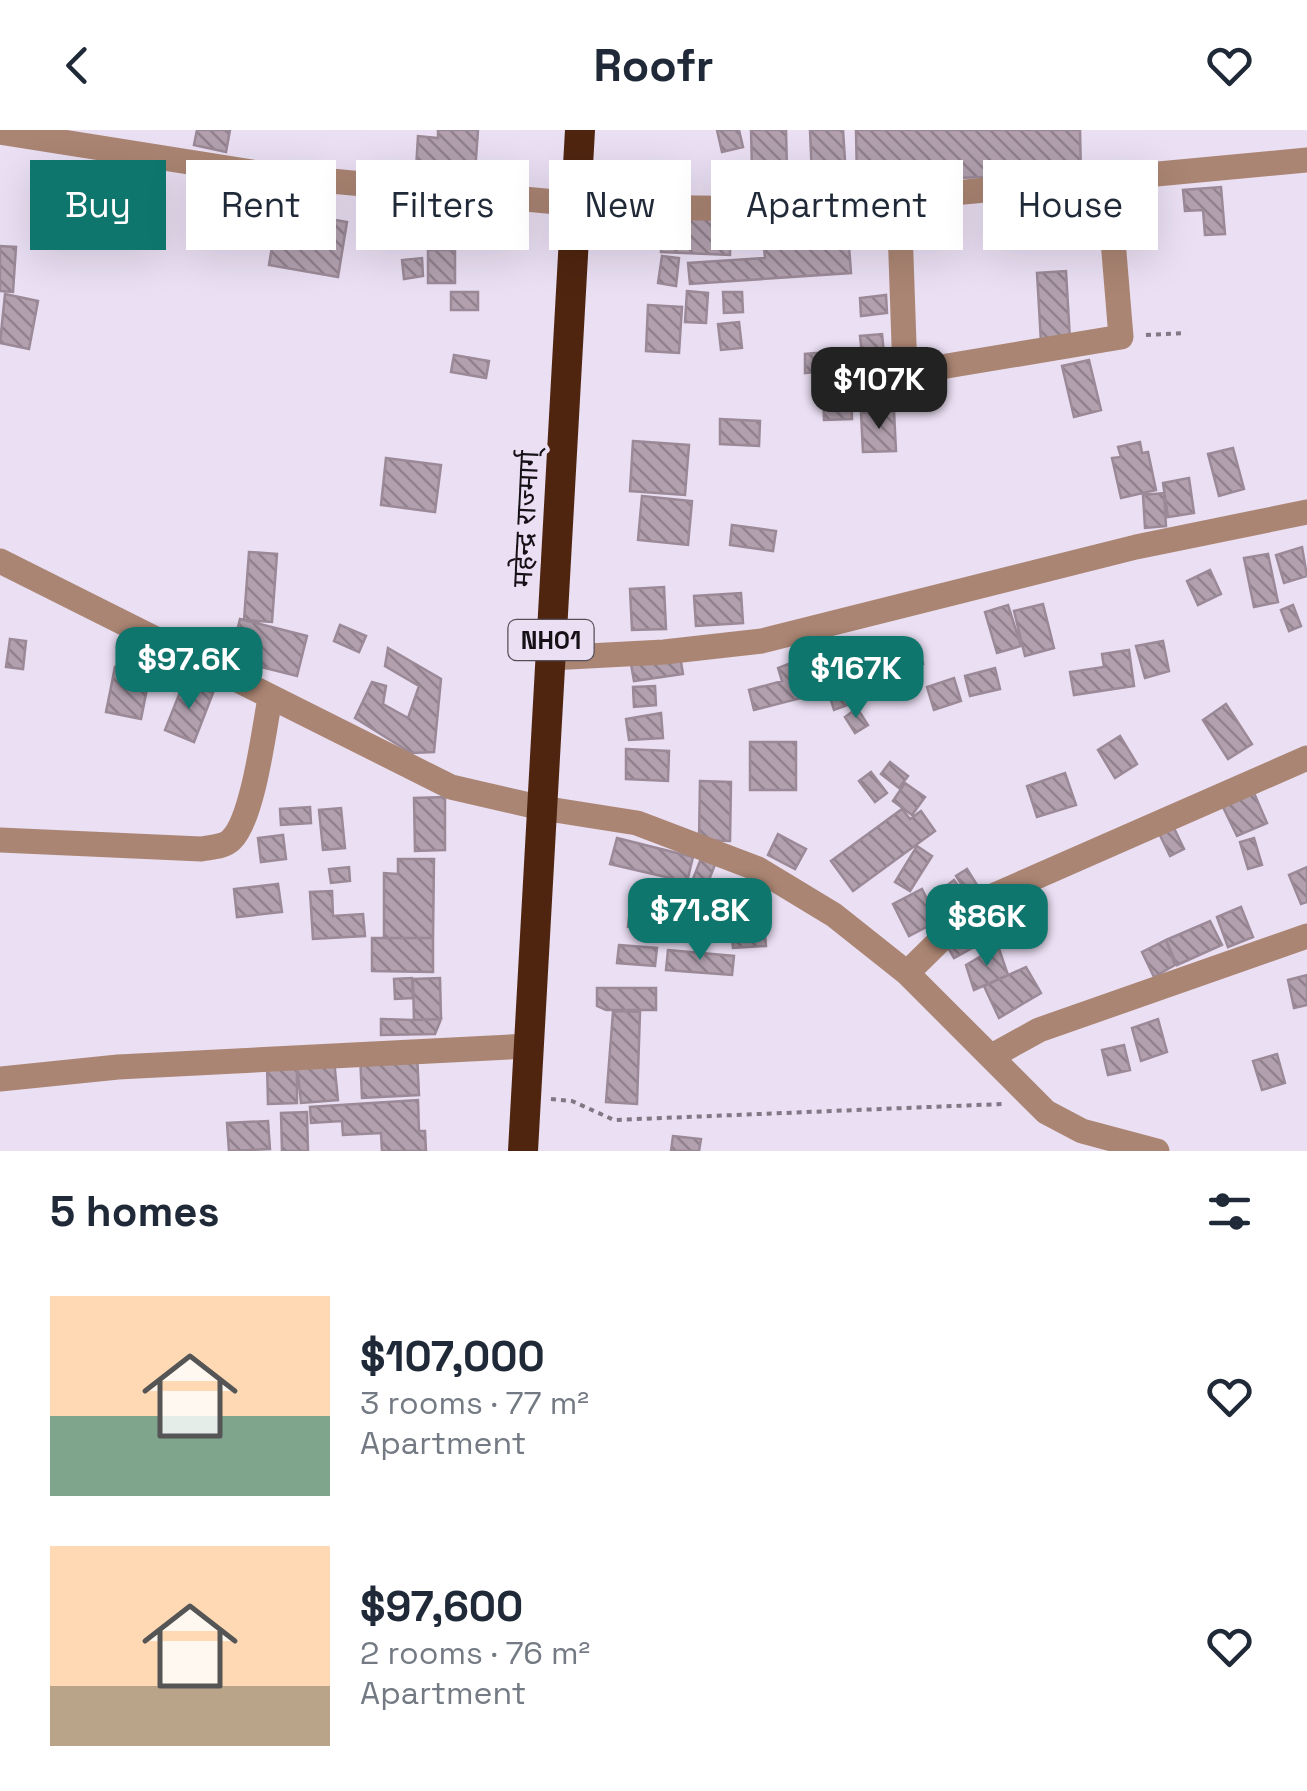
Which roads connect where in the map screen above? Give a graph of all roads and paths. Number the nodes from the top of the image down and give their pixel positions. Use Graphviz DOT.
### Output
graph roads {
  1 [pos="580,130"];
  2 [pos="0,132"];
  3 [pos="578,160"];
  4 [pos="1307,160"];
  5 [pos="1158,175"];
  6 [pos="549,202"];
  7 [pos="573,250"];
  8 [pos="901,250"];
  9 [pos="1114,250"];
  10 [pos="1186,333"];
  11 [pos="1121,337"];
  12 [pos="1307,512"];
  13 [pos="0,561"];
  14 [pos="550,658"];
  15 [pos="270,698"];
  16 [pos="1307,758"];
  17 [pos="542,808"];
  18 [pos="0,840"];
  19 [pos="1307,936"];
  20 [pos="907,973"];
  21 [pos="529,1046"];
  22 [pos="992,1056"];
  23 [pos="0,1080"];
  24 [pos="526,1097"];
  25 [pos="1037,1102"];
  26 [pos="523,1151"];
  27 [pos="1157,1151"];
  1 -- 3 [label="highway, महेन्द्र राज्मार्ग् / NH01"];
  2 -- 6 [label="street"];
  4 -- 5 [label="street"];
  7 -- 14 [label="highway, महेन्द्र राज्मार्ग् / NH01"];
  8 -- 11 [label="street"];
  9 -- 11 [label="street"];
  10 -- 11 [label="path"];
  12 -- 14 [label="street"];
  13 -- 15 [label="street"];
  14 -- 17 [label="highway, महेन्द्र राज्मार्ग् / NH01"];
  15 -- 17 [label="street"];
  15 -- 18 [label="street"];
  16 -- 20 [label="street"];
  17 -- 20 [label="street"];
  17 -- 21 [label="highway, महेन्द्र राज्मार्ग् / NH01"];
  19 -- 22 [label="street"];
  20 -- 22 [label="street"];
  21 -- 23 [label="street"];
  21 -- 24 [label="highway, महेन्द्र राज्मार्ग् / NH01"];
  22 -- 25 [label="street"];
  24 -- 25 [label="path"];
  24 -- 26 [label="highway, महेन्द्र राज्मार्ग् / NH01"];
  25 -- 27 [label="street"];
}
